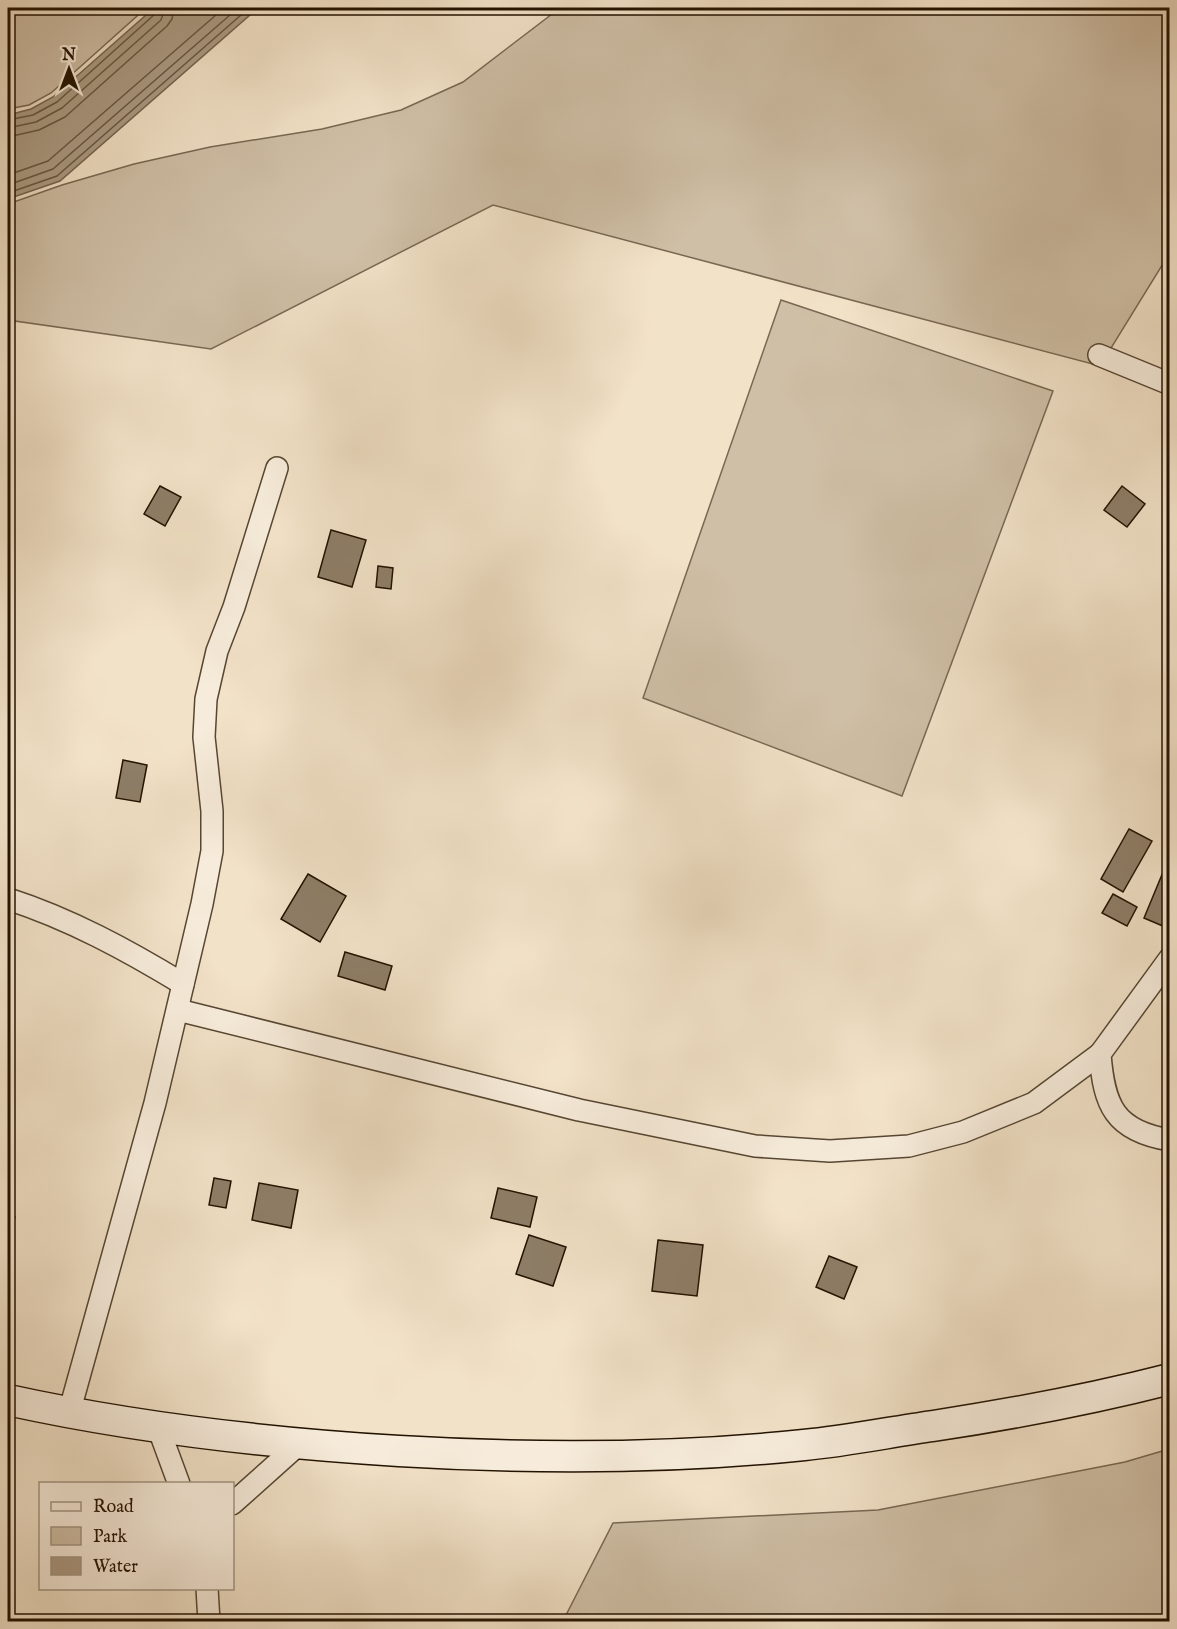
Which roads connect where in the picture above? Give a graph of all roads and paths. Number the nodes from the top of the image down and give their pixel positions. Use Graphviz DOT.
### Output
graph roads {
  1 [pos="1099,355"];
  2 [pos="1170,384"];
  3 [pos="277,468"];
  4 [pos="8,899"];
  5 [pos="1170,958"];
  6 [pos="183,984"];
  7 [pos="178,1010"];
  8 [pos="1100,1054"];
  9 [pos="1170,1140"];
  10 [pos="1170,1379"];
  11 [pos="8,1400"];
  12 [pos="69,1413"];
  13 [pos="158,1426"];
  14 [pos="298,1445"];
  15 [pos="178,1482"];
  16 [pos="234,1502"];
  17 [pos="207,1590"];
  18 [pos="209,1622"];
  1 -- 2 [label="street"];
  3 -- 6 [label="street"];
  4 -- 6 [label="street"];
  5 -- 8 [label="street"];
  6 -- 7 [label="street"];
  7 -- 8 [label="street"];
  7 -- 12 [label="street"];
  8 -- 9 [label="street"];
  10 -- 14 [label="street"];
  11 -- 12 [label="street"];
  12 -- 13 [label="street"];
  13 -- 14 [label="street"];
  13 -- 15 [label="street"];
  14 -- 16 [label="street"];
  17 -- 18 [label="street"];
}
